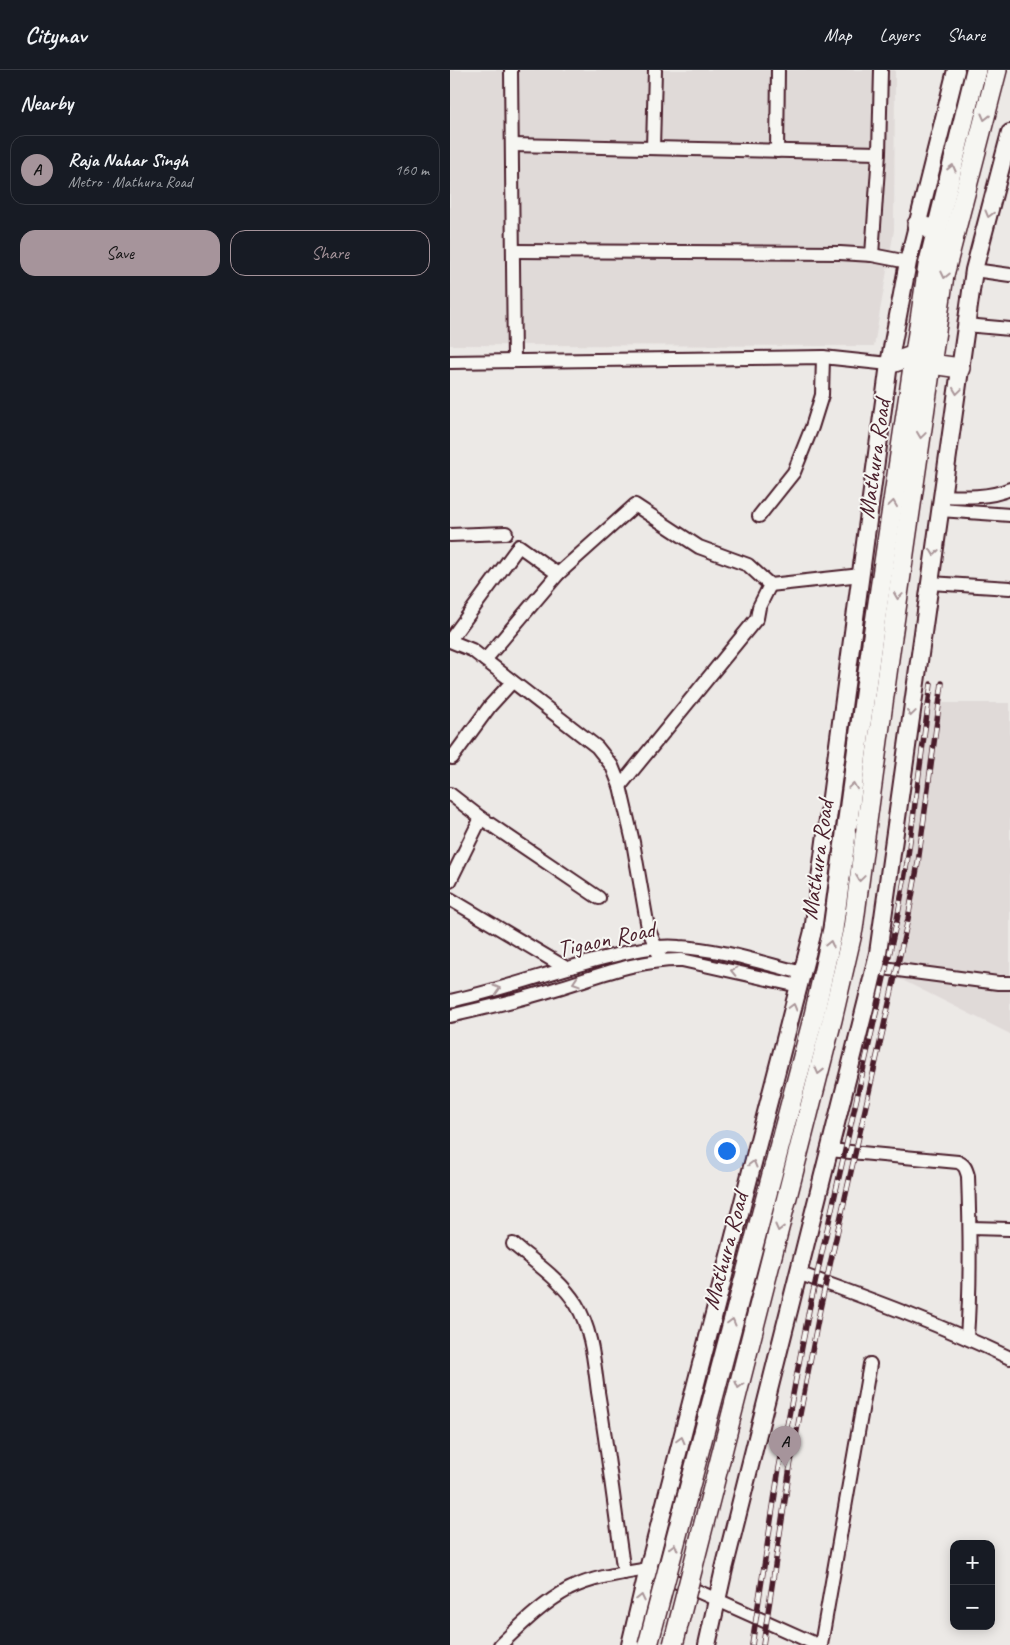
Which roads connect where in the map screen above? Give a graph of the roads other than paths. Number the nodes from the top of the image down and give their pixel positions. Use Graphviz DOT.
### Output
graph roads {
  1 [pos="511,70"];
  2 [pos="655,70"];
  3 [pos="778,70"];
  4 [pos="881,70"];
  5 [pos="956,70"];
  6 [pos="976,70"];
  7 [pos="997,70"];
  8 [pos="1010,133"];
  9 [pos="512,145"];
  10 [pos="653,148"];
  11 [pos="777,151"];
  12 [pos="879,153"];
  13 [pos="917,226"];
  14 [pos="937,230"];
  15 [pos="513,251"];
  16 [pos="872,255"];
  17 [pos="908,262"];
  18 [pos="974,270"];
  19 [pos="1010,275"];
  20 [pos="966,324"];
  21 [pos="1010,329"];
  22 [pos="914,355"];
  23 [pos="823,357"];
  24 [pos="514,361"];
  25 [pos="450,362"];
  26 [pos="889,364"];
  27 [pos="931,364"];
  28 [pos="960,368"];
  29 [pos="1010,489"];
  30 [pos="941,503"];
  31 [pos="1010,515"];
  32 [pos="759,516"];
  33 [pos="506,533"];
  34 [pos="450,535"];
  35 [pos="558,574"];
  36 [pos="861,575"];
  37 [pos="930,583"];
  38 [pos="770,585"];
  39 [pos="1010,588"];
  40 [pos="450,640"];
  41 [pos="485,660"];
  42 [pos="512,682"];
  43 [pos="452,758"];
  44 [pos="620,786"];
  45 [pos="450,794"];
  46 [pos="481,818"];
  47 [pos="450,881"];
  48 [pos="599,898"];
  49 [pos="450,899"];
  50 [pos="656,947"];
  51 [pos="661,960"];
  52 [pos="874,967"];
  53 [pos="566,968"];
  54 [pos="800,979"];
  55 [pos="1010,983"];
  56 [pos="450,1001"];
  57 [pos="450,1016"];
  58 [pos="829,1150"];
  59 [pos="970,1228"];
  60 [pos="1010,1229"];
  61 [pos="513,1244"];
  62 [pos="798,1273"];
  63 [pos="967,1337"];
  64 [pos="1010,1358"];
  65 [pos="870,1364"];
  66 [pos="648,1569"];
  67 [pos="624,1573"];
  68 [pos="716,1601"];
  69 [pos="500,1645"];
  70 [pos="630,1645"];
  71 [pos="648,1645"];
  72 [pos="673,1645"];
  73 [pos="706,1645"];
  74 [pos="819,1645"];
  1 -- 9 [label="street"];
  2 -- 10 [label="street"];
  3 -- 11 [label="street"];
  4 -- 12 [label="street"];
  5 -- 13 [label="main road"];
  14 -- 6 [label="highway, Mathura Road, one-way"];
  7 -- 27 [label="highway, Mathura Road, one-way"];
  8 -- 18 [label="main road, one-way"];
  9 -- 10 [label="street"];
  9 -- 15 [label="street"];
  10 -- 11 [label="street"];
  11 -- 12 [label="street"];
  12 -- 16 [label="street"];
  13 -- 14 [label="highway"];
  13 -- 17 [label="main road"];
  14 -- 22 [label="highway, Mathura Road"];
  15 -- 16 [label="street"];
  15 -- 24 [label="street"];
  16 -- 17 [label="street"];
  17 -- 26 [label="main road"];
  18 -- 19 [label="street"];
  18 -- 20 [label="main road"];
  20 -- 21 [label="street"];
  20 -- 28 [label="main road"];
  22 -- 26 [label="highway"];
  71 -- 22 [label="highway, Mathura Road, one-way, bridge"];
  23 -- 24 [label="street"];
  23 -- 26 [label="street"];
  23 -- 32 [label="street"];
  24 -- 25 [label="street"];
  26 -- 36 [label="main road"];
  27 -- 28 [label="highway"];
  27 -- 72 [label="highway, Mathura Road, one-way, bridge"];
  28 -- 30 [label="main road, one-way"];
  29 -- 30 [label="street"];
  30 -- 31 [label="street"];
  30 -- 37 [label="main road, one-way"];
  33 -- 34 [label="street"];
  35 -- 38 [label="street"];
  35 -- 40 [label="street"];
  35 -- 41 [label="street"];
  36 -- 38 [label="street"];
  36 -- 54 [label="main road"];
  37 -- 39 [label="street"];
  37 -- 52 [label="main road, one-way"];
  38 -- 44 [label="street"];
  40 -- 41 [label="street"];
  41 -- 42 [label="street"];
  42 -- 43 [label="street"];
  42 -- 44 [label="street"];
  44 -- 50 [label="street"];
  45 -- 46 [label="street"];
  46 -- 47 [label="street"];
  46 -- 48 [label="street"];
  49 -- 53 [label="street"];
  50 -- 51 [label="street"];
  50 -- 53 [label="street, Tigaon Road"];
  50 -- 54 [label="street, Tigaon Road"];
  54 -- 51 [label="street, Tigaon Road, one-way"];
  51 -- 57 [label="street, Tigaon Road, one-way"];
  52 -- 55 [label="street"];
  52 -- 58 [label="main road"];
  56 -- 53 [label="street, Tigaon Road, one-way"];
  66 -- 54 [label="main road, one-way"];
  58 -- 59 [label="street"];
  58 -- 62 [label="main road"];
  59 -- 60 [label="street"];
  59 -- 63 [label="street"];
  61 -- 67 [label="street"];
  62 -- 63 [label="street"];
  62 -- 68 [label="main road"];
  63 -- 64 [label="street"];
  65 -- 74 [label="street"];
  66 -- 67 [label="street"];
  66 -- 68 [label="street"];
  70 -- 66 [label="main road, one-way"];
  67 -- 69 [label="street"];
  68 -- 73 [label="main road"];
  68 -- 74 [label="street"];
}
